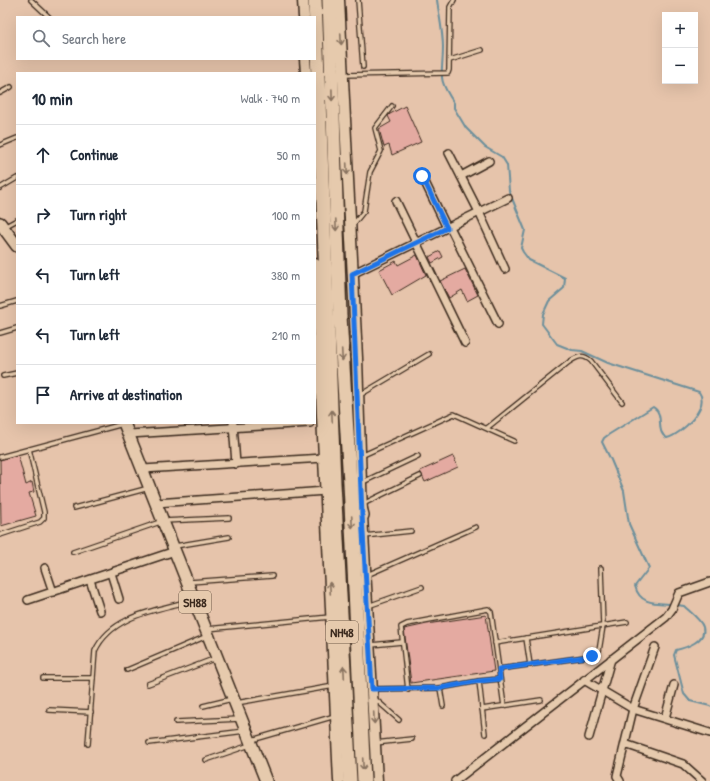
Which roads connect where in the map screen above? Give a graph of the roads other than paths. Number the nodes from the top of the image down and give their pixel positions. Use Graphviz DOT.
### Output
graph roads {
  1 [pos="31,0"];
  2 [pos="303,0"];
  3 [pos="315,0"];
  4 [pos="329,0"];
  5 [pos="339,0"];
  6 [pos="358,0"];
  7 [pos="454,0"];
  8 [pos="48,16"];
  9 [pos="304,16"];
  10 [pos="316,16"];
  11 [pos="316,25"];
  12 [pos="482,50"];
  13 [pos="306,60"];
  14 [pos="450,60"];
  15 [pos="363,67"];
  16 [pos="306,72"];
  17 [pos="342,74"];
  18 [pos="11,86"];
  19 [pos="0,93"];
  20 [pos="392,106"];
  21 [pos="16,138"];
  22 [pos="0,145"];
  23 [pos="449,153"];
  24 [pos="489,160"];
  25 [pos="422,176"];
  26 [pos="461,176"];
  27 [pos="16,179"];
  28 [pos="0,188"];
  29 [pos="508,198"];
  30 [pos="396,202"];
  31 [pos="479,212"];
  32 [pos="16,220"];
  33 [pos="2,225"];
  34 [pos="448,227"];
  35 [pos="350,228"];
  36 [pos="416,243"];
  37 [pos="16,245"];
  38 [pos="504,269"];
  39 [pos="352,274"];
  40 [pos="16,301"];
  41 [pos="0,306"];
  42 [pos="316,323"];
  43 [pos="498,324"];
  44 [pos="16,328"];
  45 [pos="0,333"];
  46 [pos="465,343"];
  47 [pos="317,351"];
  48 [pos="429,354"];
  49 [pos="16,373"];
  50 [pos="3,376"];
  51 [pos="318,390"];
  52 [pos="358,396"];
  53 [pos="622,402"];
  54 [pos="319,422"];
  55 [pos="120,424"];
  56 [pos="124,424"];
  57 [pos="272,424"];
  58 [pos="233,425"];
  59 [pos="487,428"];
  60 [pos="129,434"];
  61 [pos="514,441"];
  62 [pos="29,449"];
  63 [pos="360,456"];
  64 [pos="418,456"];
  65 [pos="0,457"];
  66 [pos="324,458"];
  67 [pos="236,464"];
  68 [pos="334,468"];
  69 [pos="143,469"];
  70 [pos="349,470"];
  71 [pos="420,476"];
  72 [pos="361,483"];
  73 [pos="150,487"];
  74 [pos="326,494"];
  75 [pos="156,503"];
  76 [pos="74,508"];
  77 [pos="362,510"];
  78 [pos="229,518"];
  79 [pos="163,521"];
  80 [pos="476,527"];
  81 [pos="410,531"];
  82 [pos="0,534"];
  83 [pos="363,536"];
  84 [pos="229,537"];
  85 [pos="174,549"];
  86 [pos="74,552"];
  87 [pos="45,568"];
  88 [pos="601,568"];
  89 [pos="110,573"];
  90 [pos="272,576"];
  91 [pos="366,576"];
  92 [pos="90,580"];
  93 [pos="187,582"];
  94 [pos="710,582"];
  95 [pos="422,587"];
  96 [pos="53,592"];
  97 [pos="119,599"];
  98 [pos="28,600"];
  99 [pos="194,600"];
  100 [pos="367,607"];
  101 [pos="100,611"];
  102 [pos="331,617"];
  103 [pos="627,622"];
  104 [pos="603,626"];
  105 [pos="207,633"];
  106 [pos="526,638"];
  107 [pos="402,642"];
  108 [pos="495,643"];
  109 [pos="369,645"];
  110 [pos="655,647"];
  111 [pos="217,657"];
  112 [pos="611,659"];
  113 [pos="530,664"];
  114 [pos="499,669"];
  115 [pos="127,670"];
  116 [pos="43,678"];
  117 [pos="93,678"];
  118 [pos="500,679"];
  119 [pos="584,680"];
  120 [pos="479,681"];
  121 [pos="148,684"];
  122 [pos="674,685"];
  123 [pos="334,686"];
  124 [pos="440,688"];
  125 [pos="408,690"];
  126 [pos="602,690"];
  127 [pos="372,693"];
  128 [pos="541,700"];
  129 [pos="234,701"];
  130 [pos="203,706"];
  131 [pos="443,706"];
  132 [pos="504,706"];
  133 [pos="633,708"];
  134 [pos="482,709"];
  135 [pos="49,710"];
  136 [pos="91,712"];
  137 [pos="336,716"];
  138 [pos="241,718"];
  139 [pos="665,718"];
  140 [pos="399,720"];
  141 [pos="176,722"];
  142 [pos="710,733"];
  143 [pos="485,734"];
  144 [pos="589,737"];
  145 [pos="249,739"];
  146 [pos="412,739"];
  147 [pos="149,743"];
  148 [pos="375,743"];
  149 [pos="88,744"];
  150 [pos="624,744"];
  151 [pos="206,760"];
  152 [pos="266,781"];
  153 [pos="339,781"];
  154 [pos="350,781"];
  155 [pos="364,781"];
  156 [pos="377,781"];
  157 [pos="455,781"];
  158 [pos="620,781"];
  159 [pos="700,781"];
  1 -- 8 [label="lane"];
  2 -- 9 [label="street"];
  10 -- 3 [label="highway, NH48, one-way"];
  4 -- 70 [label="highway, NH48, one-way"];
  5 -- 17 [label="street, one-way"];
  6 -- 15 [label="lane"];
  7 -- 14 [label="lane"];
  68 -- 11 [label="highway, NH48, one-way"];
  12 -- 14 [label="lane"];
  13 -- 16 [label="street"];
  14 -- 17 [label="lane"];
  17 -- 35 [label="street, one-way"];
  18 -- 19 [label="lane"];
  20 -- 35 [label="lane"];
  21 -- 22 [label="lane"];
  23 -- 26 [label="street"];
  24 -- 26 [label="street"];
  25 -- 34 [label="street"];
  26 -- 31 [label="street"];
  27 -- 28 [label="lane"];
  29 -- 31 [label="street"];
  30 -- 36 [label="street"];
  31 -- 34 [label="street"];
  31 -- 38 [label="street"];
  32 -- 33 [label="lane"];
  33 -- 37 [label="main road"];
  34 -- 36 [label="street"];
  34 -- 43 [label="street"];
  35 -- 39 [label="street"];
  36 -- 39 [label="street"];
  36 -- 46 [label="street"];
  39 -- 52 [label="street"];
  40 -- 41 [label="lane"];
  42 -- 47 [label="street"];
  44 -- 45 [label="lane"];
  47 -- 51 [label="street"];
  48 -- 52 [label="lane"];
  49 -- 50 [label="lane"];
  51 -- 54 [label="street"];
  52 -- 63 [label="street"];
  53 -- 59 [label="lane"];
  54 -- 66 [label="street"];
  55 -- 62 [label="lane"];
  56 -- 60 [label="main road, SH88"];
  57 -- 58 [label="street"];
  58 -- 60 [label="street"];
  58 -- 67 [label="street"];
  59 -- 61 [label="lane"];
  59 -- 63 [label="lane"];
  60 -- 69 [label="main road, SH88"];
  62 -- 65 [label="lane"];
  62 -- 82 [label="lane"];
  63 -- 72 [label="street"];
  64 -- 72 [label="lane"];
  66 -- 67 [label="street"];
  66 -- 74 [label="street"];
  67 -- 69 [label="street"];
  68 -- 74 [label="highway"];
  154 -- 68 [label="highway, NH48, one-way"];
  69 -- 73 [label="main road, SH88"];
  70 -- 77 [label="highway"];
  70 -- 155 [label="highway, NH48, one-way"];
  71 -- 77 [label="lane"];
  72 -- 77 [label="street"];
  73 -- 75 [label="main road, SH88"];
  73 -- 76 [label="lane"];
  74 -- 75 [label="street"];
  102 -- 74 [label="street, one-way"];
  75 -- 79 [label="main road, SH88"];
  77 -- 83 [label="street"];
  78 -- 79 [label="lane"];
  79 -- 85 [label="main road, SH88"];
  79 -- 86 [label="lane"];
  80 -- 91 [label="lane"];
  81 -- 83 [label="lane"];
  83 -- 91 [label="street"];
  84 -- 85 [label="lane"];
  85 -- 89 [label="street"];
  85 -- 93 [label="main road, SH88"];
  87 -- 96 [label="street"];
  88 -- 104 [label="lane"];
  89 -- 92 [label="street"];
  89 -- 97 [label="street"];
  90 -- 93 [label="lane"];
  91 -- 100 [label="street"];
  92 -- 96 [label="street"];
  92 -- 101 [label="street"];
  93 -- 99 [label="main road, SH88"];
  94 -- 112 [label="street"];
  95 -- 100 [label="lane"];
  96 -- 98 [label="street"];
  99 -- 105 [label="main road, SH88"];
  99 -- 117 [label="lane"];
  100 -- 109 [label="street"];
  102 -- 105 [label="lane"];
  102 -- 123 [label="street"];
  103 -- 104 [label="lane"];
  104 -- 106 [label="lane"];
  104 -- 113 [label="lane"];
  105 -- 111 [label="main road, SH88"];
  105 -- 115 [label="lane"];
  106 -- 108 [label="lane"];
  106 -- 113 [label="lane"];
  107 -- 108 [label="lane"];
  107 -- 109 [label="lane"];
  107 -- 125 [label="lane"];
  108 -- 114 [label="lane"];
  109 -- 127 [label="street"];
  110 -- 133 [label="street"];
  111 -- 121 [label="lane"];
  111 -- 129 [label="main road, SH88"];
  112 -- 119 [label="street"];
  112 -- 126 [label="street"];
  113 -- 114 [label="lane"];
  114 -- 118 [label="lane"];
  116 -- 117 [label="lane"];
  117 -- 136 [label="lane"];
  118 -- 120 [label="lane"];
  118 -- 132 [label="lane"];
  119 -- 126 [label="street"];
  119 -- 157 [label="street"];
  120 -- 124 [label="lane"];
  120 -- 134 [label="lane"];
  122 -- 139 [label="street"];
  123 -- 129 [label="lane"];
  123 -- 137 [label="street"];
  124 -- 125 [label="lane"];
  124 -- 131 [label="lane"];
  125 -- 127 [label="lane"];
  126 -- 133 [label="street"];
  126 -- 144 [label="street"];
  127 -- 140 [label="lane"];
  127 -- 148 [label="street, one-way"];
  128 -- 132 [label="lane"];
  129 -- 130 [label="lane"];
  129 -- 138 [label="main road, SH88"];
  132 -- 134 [label="lane"];
  133 -- 139 [label="street"];
  133 -- 150 [label="street"];
  134 -- 143 [label="lane"];
  135 -- 136 [label="lane"];
  136 -- 149 [label="lane"];
  137 -- 145 [label="lane"];
  137 -- 153 [label="street"];
  138 -- 141 [label="lane"];
  138 -- 145 [label="main road, SH88"];
  139 -- 142 [label="street"];
  145 -- 147 [label="lane"];
  145 -- 151 [label="lane"];
  145 -- 152 [label="main road, SH88"];
  146 -- 148 [label="lane"];
  148 -- 156 [label="street"];
  150 -- 158 [label="street"];
  150 -- 159 [label="street"];
}
